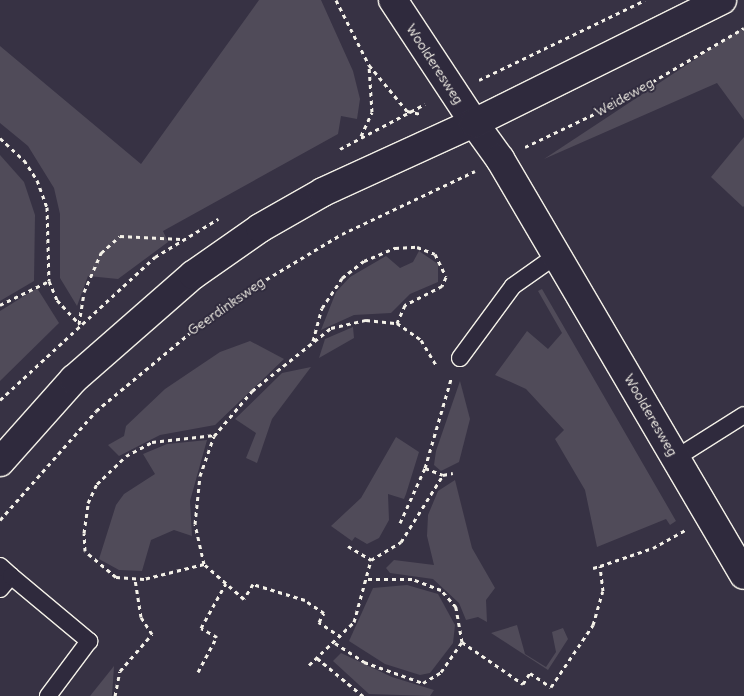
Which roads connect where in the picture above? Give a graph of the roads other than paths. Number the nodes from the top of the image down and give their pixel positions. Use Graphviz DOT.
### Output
graph roads {
  1 [pos="393,0"];
  2 [pos="722,0"];
  3 [pos="474,123"];
  4 [pos="557,255"];
  5 [pos="460,358"];
  6 [pos="744,414"];
  7 [pos="676,458"];
  8 [pos="0,462"];
  9 [pos="5,571"];
  10 [pos="744,576"];
  11 [pos="0,590"];
  12 [pos="48,696"];
  1 -- 3 [label="main road, Woolderesweg"];
  2 -- 3 [label="main road"];
  3 -- 4 [label="main road, Woolderesweg"];
  3 -- 8 [label="main road"];
  4 -- 5 [label="lane"];
  4 -- 7 [label="main road, Woolderesweg"];
  6 -- 7 [label="lane"];
  7 -- 10 [label="main road, Woolderesweg"];
  9 -- 11 [label="lane"];
  9 -- 12 [label="lane"];
}
